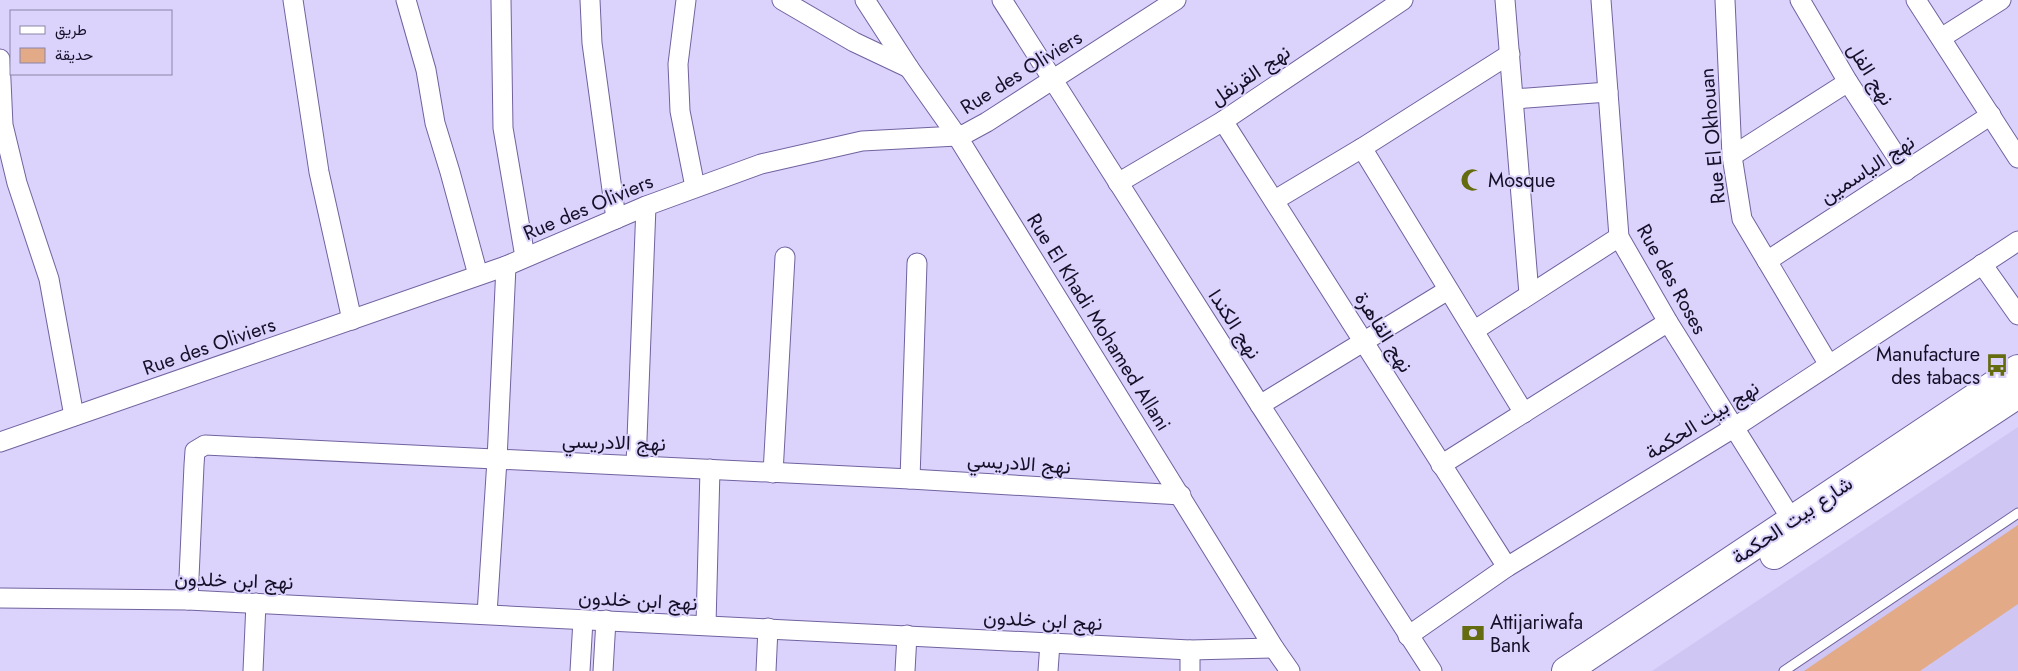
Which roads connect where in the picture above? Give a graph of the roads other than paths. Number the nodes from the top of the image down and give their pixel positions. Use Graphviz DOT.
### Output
graph roads {
  1 [pos="292,0"];
  2 [pos="406,0"];
  3 [pos="502,0"];
  4 [pos="590,0"];
  5 [pos="686,0"];
  6 [pos="782,0"];
  7 [pos="866,0"];
  8 [pos="1002,0"];
  9 [pos="1176,0"];
  10 [pos="1505,0"];
  11 [pos="1601,0"];
  12 [pos="1725,0"];
  13 [pos="1800,0"];
  14 [pos="1916,0"];
  15 [pos="2002,0"];
  16 [pos="1394,3"];
  17 [pos="1941,38"];
  18 [pos="1510,54"];
  19 [pos="0,59"];
  20 [pos="909,68"];
  21 [pos="1052,79"];
  22 [pos="1848,82"];
  23 [pos="1608,92"];
  24 [pos="1514,99"];
  25 [pos="1991,115"];
  26 [pos="1223,121"];
  27 [pos="957,136"];
  28 [pos="1362,148"];
  29 [pos="1732,156"];
  30 [pos="2018,158"];
  31 [pos="1906,171"];
  32 [pos="1118,182"];
  33 [pos="694,187"];
  34 [pos="1274,200"];
  35 [pos="646,206"];
  36 [pos="616,219"];
  37 [pos="1619,237"];
  38 [pos="2018,241"];
  39 [pos="525,257"];
  40 [pos="785,257"];
  41 [pos="1768,261"];
  42 [pos="917,263"];
  43 [pos="1982,264"];
  44 [pos="506,266"];
  45 [pos="478,276"];
  46 [pos="1448,290"];
  47 [pos="1529,294"];
  48 [pos="2018,315"];
  49 [pos="352,320"];
  50 [pos="1668,322"];
  51 [pos="1475,330"];
  52 [pos="1364,343"];
  53 [pos="1829,365"];
  54 [pos="2018,369"];
  55 [pos="2018,394"];
  56 [pos="1260,405"];
  57 [pos="1524,413"];
  58 [pos="74,416"];
  59 [pos="1735,427"];
  60 [pos="0,442"];
  61 [pos="497,460"];
  62 [pos="636,465"];
  63 [pos="1441,465"];
  64 [pos="710,469"];
  65 [pos="773,473"];
  66 [pos="910,479"];
  67 [pos="1181,496"];
  68 [pos="2018,512"];
  69 [pos="1792,520"];
  70 [pos="1507,567"];
  71 [pos="0,598"];
  72 [pos="188,600"];
  73 [pos="256,603"];
  74 [pos="487,614"];
  75 [pos="583,620"];
  76 [pos="606,620"];
  77 [pos="706,625"];
  78 [pos="768,628"];
  79 [pos="907,635"];
  80 [pos="1408,636"];
  81 [pos="1050,643"];
  82 [pos="1274,648"];
  83 [pos="1190,650"];
  84 [pos="253,671"];
  85 [pos="580,671"];
  86 [pos="603,671"];
  87 [pos="766,671"];
  88 [pos="906,671"];
  89 [pos="1048,671"];
  90 [pos="1190,671"];
  91 [pos="1290,671"];
  92 [pos="1432,671"];
  93 [pos="1566,671"];
  94 [pos="1598,671"];
  95 [pos="1784,671"];
  1 -- 49 [label="street"];
  2 -- 45 [label="street"];
  3 -- 39 [label="street"];
  4 -- 36 [label="street"];
  5 -- 33 [label="street"];
  6 -- 20 [label="street"];
  7 -- 20 [label="street, Rue El Khadi Mohamed Allani"];
  8 -- 21 [label="street, نهج الكندا"];
  9 -- 21 [label="street, Rue des Oliviers"];
  10 -- 18 [label="street"];
  11 -- 23 [label="street, Rue des Roses"];
  12 -- 29 [label="street, Rue El Okhouan"];
  13 -- 22 [label="street, نهج الفل"];
  14 -- 17 [label="street"];
  15 -- 17 [label="street"];
  16 -- 26 [label="street, نهج القرنفل"];
  17 -- 25 [label="street"];
  18 -- 24 [label="street"];
  18 -- 28 [label="street"];
  19 -- 58 [label="street"];
  20 -- 27 [label="street, Rue El Khadi Mohamed Allani"];
  21 -- 27 [label="street, Rue des Oliviers"];
  21 -- 32 [label="street, نهج الكندا"];
  22 -- 29 [label="street"];
  22 -- 31 [label="street, نهج الفل"];
  23 -- 24 [label="street"];
  23 -- 37 [label="street, Rue des Roses"];
  24 -- 47 [label="street"];
  25 -- 30 [label="street"];
  25 -- 31 [label="street, نهج الياسمين"];
  26 -- 32 [label="street, نهج القرنفل"];
  26 -- 34 [label="street, نهج القاهرة"];
  27 -- 33 [label="street, Rue des Oliviers"];
  27 -- 67 [label="street, Rue El Khadi Mohamed Allani"];
  28 -- 34 [label="street"];
  28 -- 46 [label="street"];
  29 -- 41 [label="street, Rue El Okhouan"];
  31 -- 41 [label="street, نهج الياسمين"];
  32 -- 56 [label="street, نهج الكندا"];
  33 -- 35 [label="street, Rue des Oliviers"];
  34 -- 52 [label="street, نهج القاهرة"];
  35 -- 36 [label="street, Rue des Oliviers"];
  35 -- 62 [label="street"];
  36 -- 39 [label="street, Rue des Oliviers"];
  37 -- 47 [label="street"];
  37 -- 50 [label="street, Rue des Roses"];
  38 -- 43 [label="street, نهج بيت الحكمة"];
  39 -- 44 [label="street, Rue des Oliviers"];
  40 -- 65 [label="street"];
  41 -- 53 [label="street, Rue El Okhouan"];
  42 -- 66 [label="street"];
  43 -- 48 [label="street"];
  43 -- 53 [label="street, نهج بيت الحكمة"];
  44 -- 45 [label="street, Rue des Oliviers"];
  44 -- 61 [label="street"];
  45 -- 49 [label="street, Rue des Oliviers"];
  46 -- 51 [label="street"];
  46 -- 52 [label="street"];
  47 -- 51 [label="street"];
  49 -- 58 [label="street, Rue des Oliviers"];
  50 -- 57 [label="street"];
  50 -- 59 [label="street, Rue des Roses"];
  51 -- 57 [label="street"];
  52 -- 56 [label="street"];
  52 -- 63 [label="street, نهج القاهرة"];
  53 -- 59 [label="street, نهج بيت الحكمة"];
  54 -- 69 [label="main road, شارع بيت الحكمة"];
  55 -- 94 [label="main road, شارع بيت الحكمة"];
  56 -- 80 [label="street, نهج الكندا"];
  57 -- 63 [label="street"];
  58 -- 60 [label="street, Rue des Oliviers"];
  59 -- 69 [label="street, Rue des Roses"];
  59 -- 70 [label="street, نهج بيت الحكمة"];
  61 -- 62 [label="street, نهج الادريسي"];
  61 -- 72 [label="street, نهج الادريسي"];
  61 -- 74 [label="street"];
  62 -- 64 [label="street, نهج الادريسي"];
  63 -- 70 [label="street, نهج القاهرة"];
  64 -- 65 [label="street, نهج الادريسي"];
  64 -- 77 [label="street"];
  65 -- 66 [label="street, نهج الادريسي"];
  66 -- 67 [label="street, نهج الادريسي"];
  67 -- 82 [label="street, Rue El Khadi Mohamed Allani"];
  68 -- 95 [label="lane"];
  69 -- 93 [label="main road, شارع بيت الحكمة"];
  70 -- 80 [label="street, نهج بيت الحكمة"];
  71 -- 72 [label="street, نهج ابن خلدون"];
  72 -- 73 [label="street, نهج ابن خلدون"];
  73 -- 74 [label="street, نهج ابن خلدون"];
  73 -- 84 [label="street"];
  74 -- 75 [label="street, نهج ابن خلدون"];
  75 -- 76 [label="street, نهج ابن خلدون"];
  75 -- 85 [label="street"];
  76 -- 77 [label="street, نهج ابن خلدون"];
  76 -- 86 [label="street"];
  77 -- 78 [label="street, نهج ابن خلدون"];
  78 -- 79 [label="street, نهج ابن خلدون"];
  78 -- 87 [label="street"];
  79 -- 81 [label="street, نهج ابن خلدون"];
  79 -- 88 [label="street"];
  80 -- 92 [label="street, نهج الكندا"];
  81 -- 83 [label="street, نهج ابن خلدون"];
  81 -- 89 [label="street"];
  82 -- 83 [label="street, نهج ابن خلدون"];
  82 -- 91 [label="street, Rue El Khadi Mohamed Allani"];
  83 -- 90 [label="street"];
}
